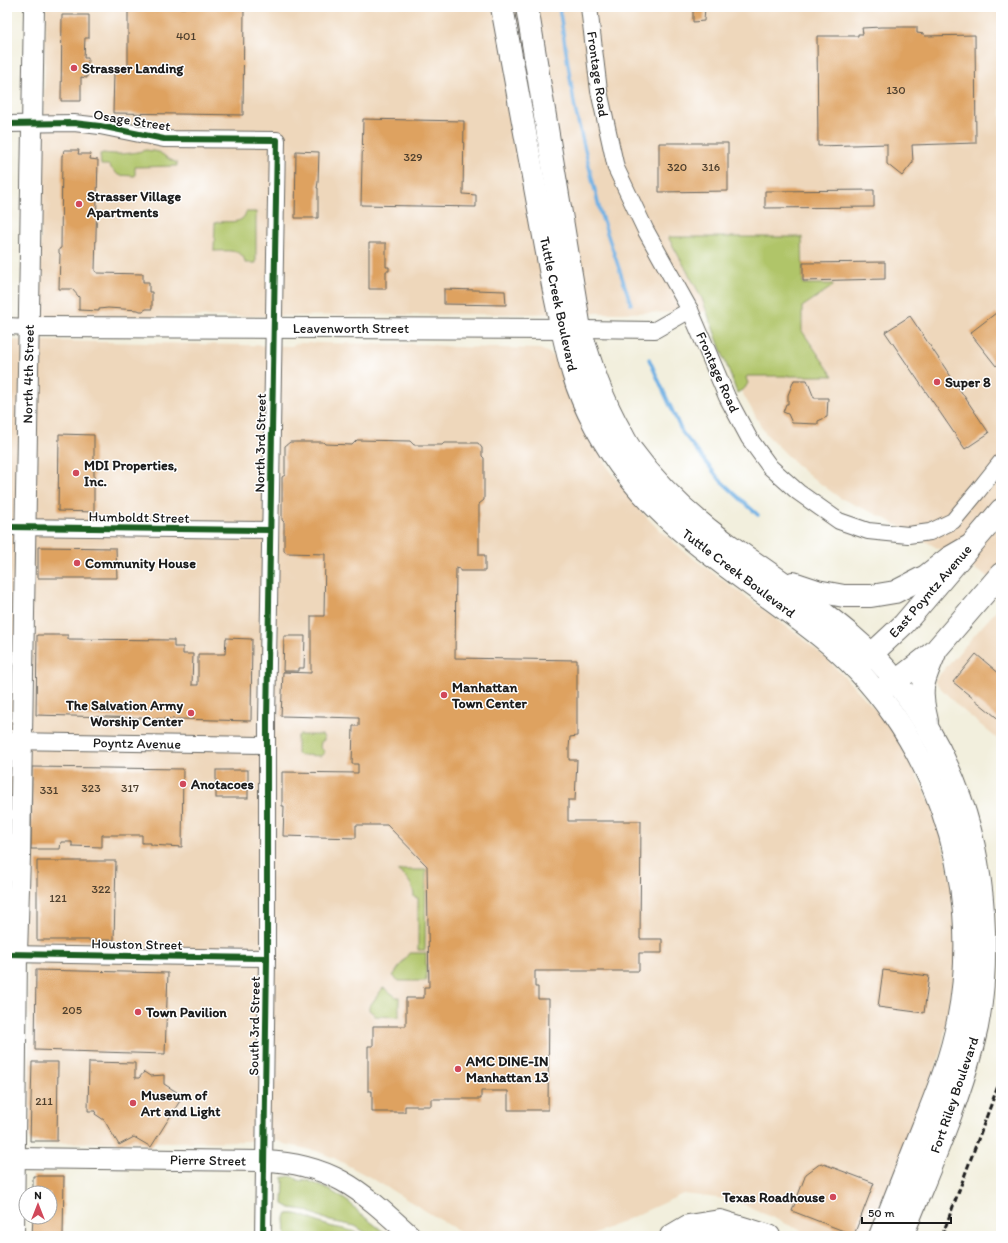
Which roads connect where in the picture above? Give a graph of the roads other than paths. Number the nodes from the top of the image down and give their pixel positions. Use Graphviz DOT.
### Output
graph roads {
  1 [pos="34,7"];
  2 [pos="502,7"];
  3 [pos="527,7"];
  4 [pos="589,7"];
  5 [pos="7,124"];
  6 [pos="31,124"];
  7 [pos="277,140"];
  8 [pos="690,310"];
  9 [pos="7,326"];
  10 [pos="29,327"];
  11 [pos="274,327"];
  12 [pos="571,328"];
  13 [pos="1001,462"];
  14 [pos="1001,510"];
  15 [pos="16,527"];
  16 [pos="270,530"];
  17 [pos="968,547"];
  18 [pos="761,567"];
  19 [pos="1001,574"];
  20 [pos="935,651"];
  21 [pos="872,654"];
  22 [pos="856,669"];
  23 [pos="896,681"];
  24 [pos="876,692"];
  25 [pos="929,730"];
  26 [pos="14,741"];
  27 [pos="267,745"];
  28 [pos="12,954"];
  29 [pos="267,958"];
  30 [pos="11,1158"];
  31 [pos="265,1161"];
  32 [pos="14,1236"];
  33 [pos="263,1236"];
  34 [pos="411,1236"];
  35 [pos="671,1236"];
  36 [pos="769,1236"];
  37 [pos="880,1236"];
  38 [pos="902,1236"];
  1 -- 6 [label="main road, North 4th Street"];
  2 -- 12 [label="highway, Tuttle Creek Boulevard"];
  3 -- 12 [label="highway, Tuttle Creek Boulevard"];
  4 -- 8 [label="street, Frontage Road"];
  5 -- 6 [label="street, Osage Street"];
  6 -- 7 [label="street, Osage Street"];
  6 -- 10 [label="main road, North 4th Street"];
  7 -- 11 [label="street, North 3rd Street"];
  8 -- 12 [label="street, Leavenworth Street"];
  8 -- 13 [label="street, Frontage Road"];
  9 -- 10 [label="street, Leavenworth Street"];
  10 -- 11 [label="main road, Leavenworth Street"];
  10 -- 15 [label="main road, North 4th Street"];
  11 -- 12 [label="main road, Leavenworth Street"];
  11 -- 16 [label="street, North 3rd Street"];
  12 -- 18 [label="highway, Tuttle Creek Boulevard"];
  12 -- 22 [label="highway, Tuttle Creek Boulevard"];
  14 -- 17 [label="highway, East Poyntz Avenue"];
  15 -- 16 [label="street, Humboldt Street"];
  15 -- 26 [label="main road, North 4th Street"];
  16 -- 27 [label="street, North 3rd Street"];
  17 -- 18 [label="highway"];
  17 -- 21 [label="highway, East Poyntz Avenue"];
  18 -- 21 [label="highway, Tuttle Creek Boulevard"];
  19 -- 20 [label="highway"];
  20 -- 23 [label="highway"];
  20 -- 25 [label="highway"];
  21 -- 22 [label="highway, East Poyntz Avenue"];
  21 -- 23 [label="highway, Tuttle Creek Boulevard"];
  22 -- 24 [label="highway, Tuttle Creek Boulevard"];
  23 -- 24 [label="highway"];
  23 -- 25 [label="highway, Fort Riley Boulevard"];
  24 -- 37 [label="highway, Fort Riley Boulevard"];
  25 -- 38 [label="highway, Fort Riley Boulevard"];
  26 -- 27 [label="street, Poyntz Avenue"];
  26 -- 28 [label="main road, North 4th Street"];
  27 -- 29 [label="street, South 3rd Street"];
  28 -- 29 [label="street, Houston Street"];
  28 -- 30 [label="main road, North 4th Street"];
  29 -- 31 [label="street, South 3rd Street"];
  30 -- 31 [label="main road, Pierre Street"];
  30 -- 32 [label="main road, North 4th Street"];
  31 -- 33 [label="street, South 3rd Street"];
  31 -- 34 [label="main road, Pierre Street"];
  35 -- 36 [label="highway"];
}
